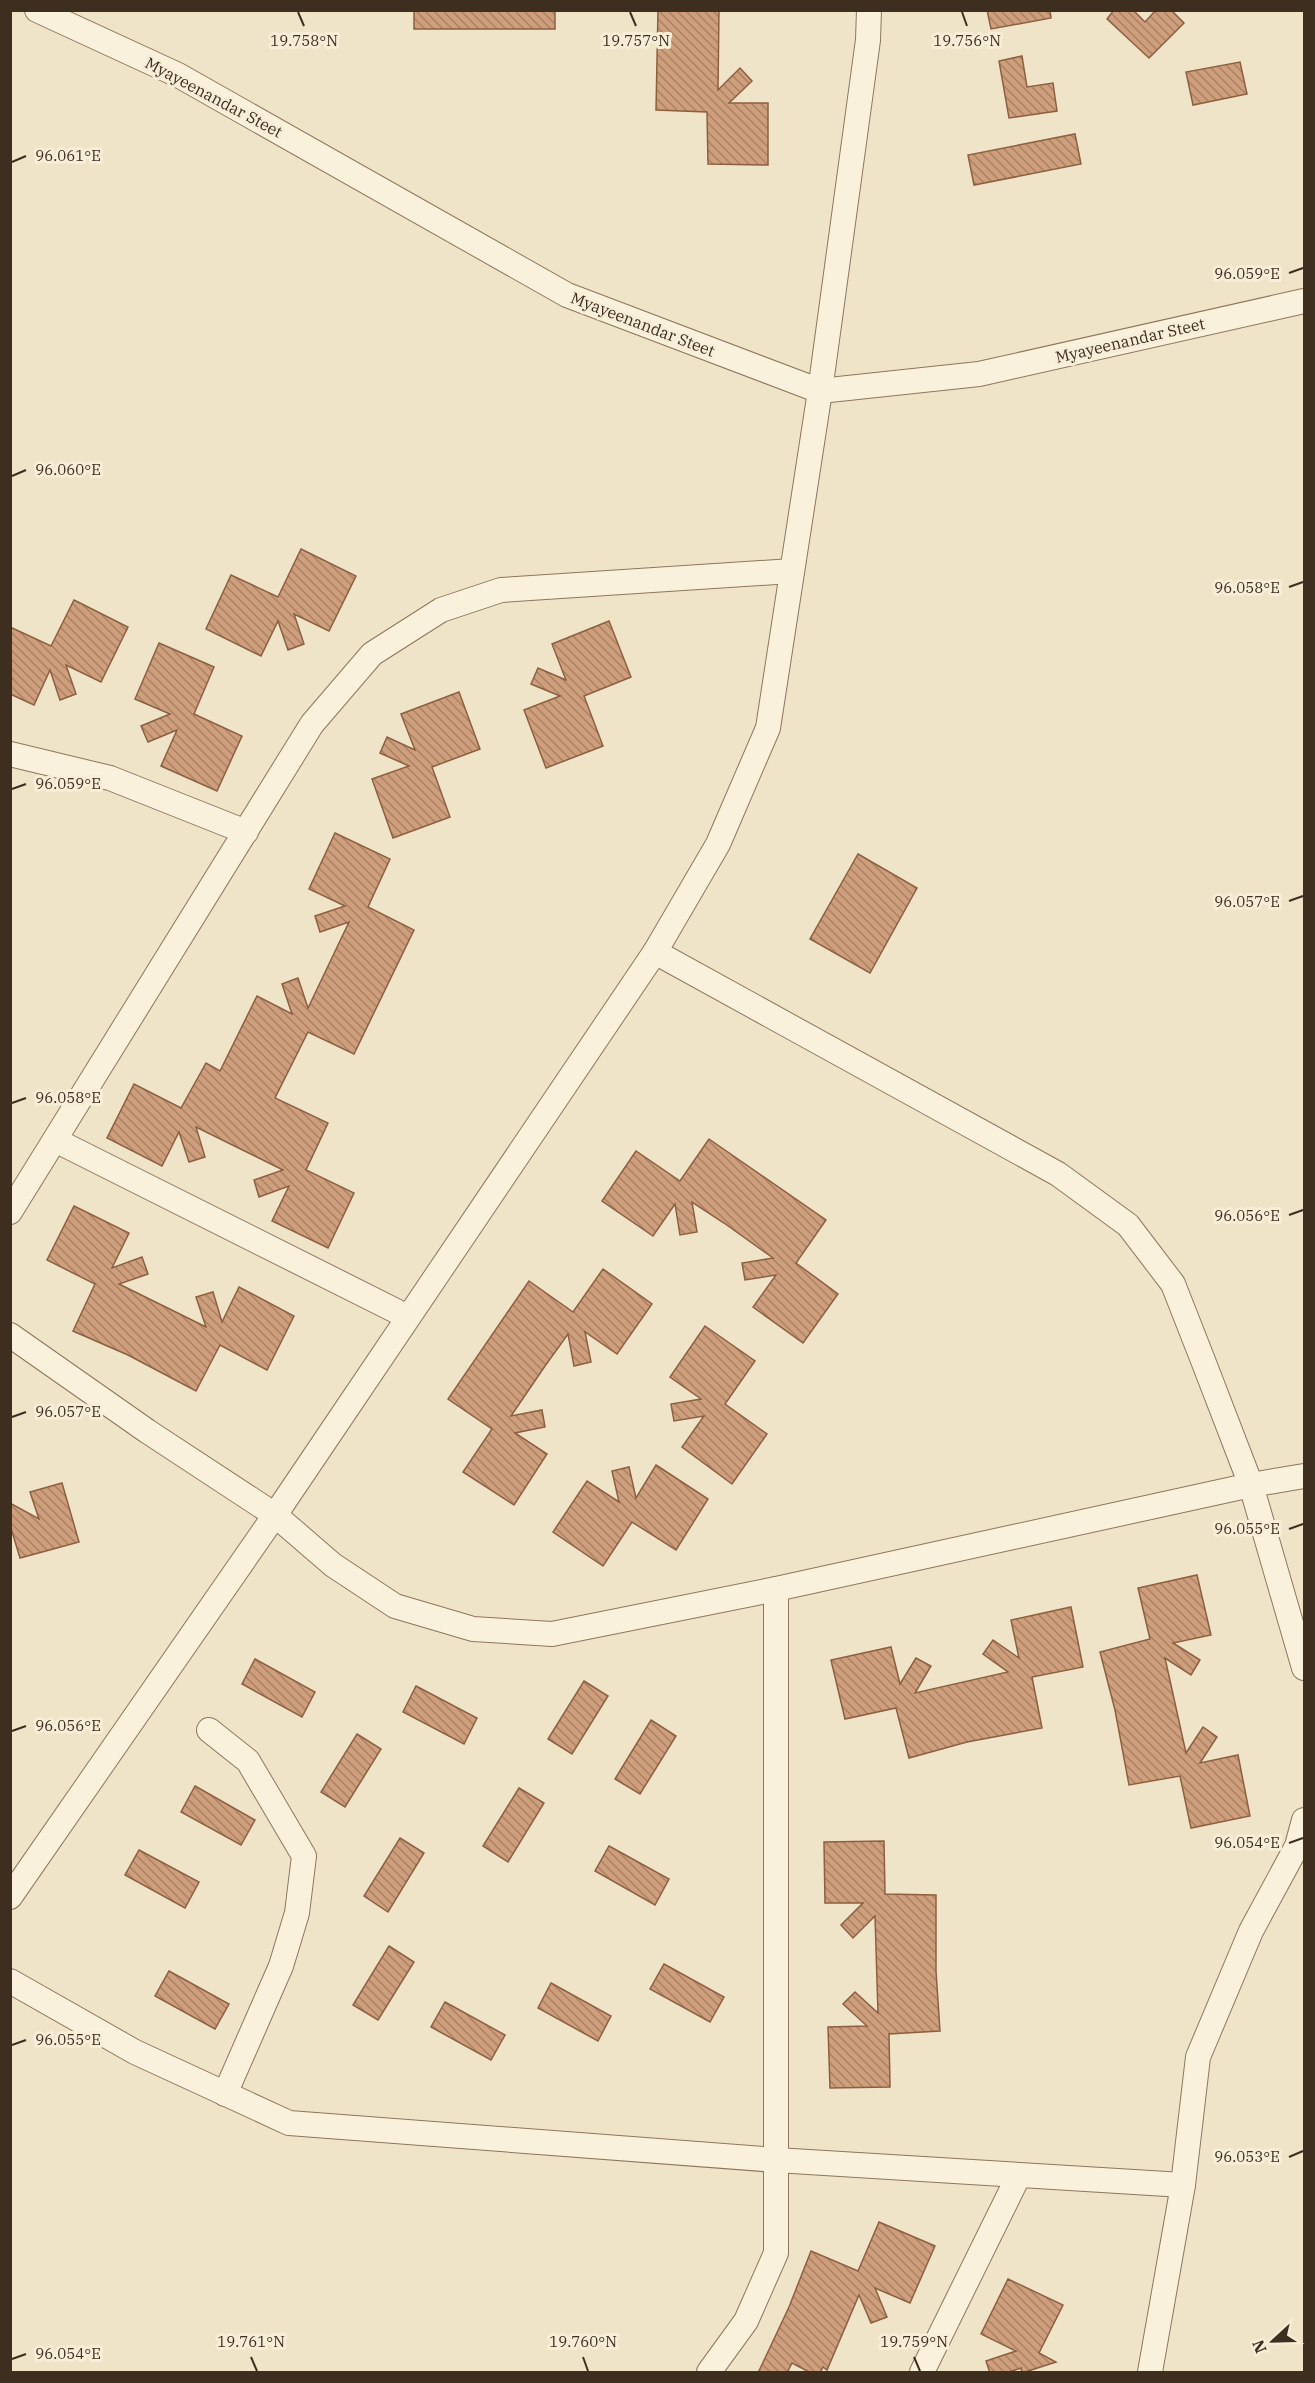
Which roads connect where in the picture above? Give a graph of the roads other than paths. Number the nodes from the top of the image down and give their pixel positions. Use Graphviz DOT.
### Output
graph roads {
  1 [pos="37,10"];
  2 [pos="869,10"];
  3 [pos="1305,301"];
  4 [pos="820,391"];
  5 [pos="792,571"];
  6 [pos="10,754"];
  7 [pos="246,832"];
  8 [pos="655,952"];
  9 [pos="55,1140"];
  10 [pos="10,1212"];
  11 [pos="408,1317"];
  12 [pos="10,1335"];
  13 [pos="1305,1476"];
  14 [pos="1251,1485"];
  15 [pos="275,1515"];
  16 [pos="776,1589"];
  17 [pos="1305,1668"];
  18 [pos="209,1730"];
  19 [pos="1305,1820"];
  20 [pos="10,1897"];
  21 [pos="10,1981"];
  22 [pos="225,2094"];
  23 [pos="776,2160"];
  24 [pos="1019,2175"];
  25 [pos="1183,2185"];
  26 [pos="709,2373"];
  27 [pos="922,2373"];
  28 [pos="1150,2373"];
  1 -- 4 [label="street, Myayeenandar Steet"];
  2 -- 4 [label="street"];
  3 -- 4 [label="street, Myayeenandar Steet"];
  4 -- 5 [label="street"];
  5 -- 7 [label="street"];
  5 -- 8 [label="street"];
  6 -- 7 [label="street"];
  7 -- 9 [label="street"];
  8 -- 11 [label="street"];
  8 -- 14 [label="street"];
  9 -- 10 [label="street"];
  9 -- 11 [label="street"];
  11 -- 15 [label="street"];
  12 -- 15 [label="street"];
  13 -- 14 [label="street"];
  14 -- 16 [label="street"];
  14 -- 17 [label="street"];
  15 -- 16 [label="street"];
  15 -- 20 [label="street"];
  16 -- 23 [label="street"];
  18 -- 22 [label="street"];
  19 -- 25 [label="street"];
  21 -- 22 [label="street"];
  22 -- 23 [label="street"];
  23 -- 24 [label="street"];
  23 -- 26 [label="street"];
  24 -- 25 [label="street"];
  24 -- 27 [label="street"];
  25 -- 28 [label="street"];
}
